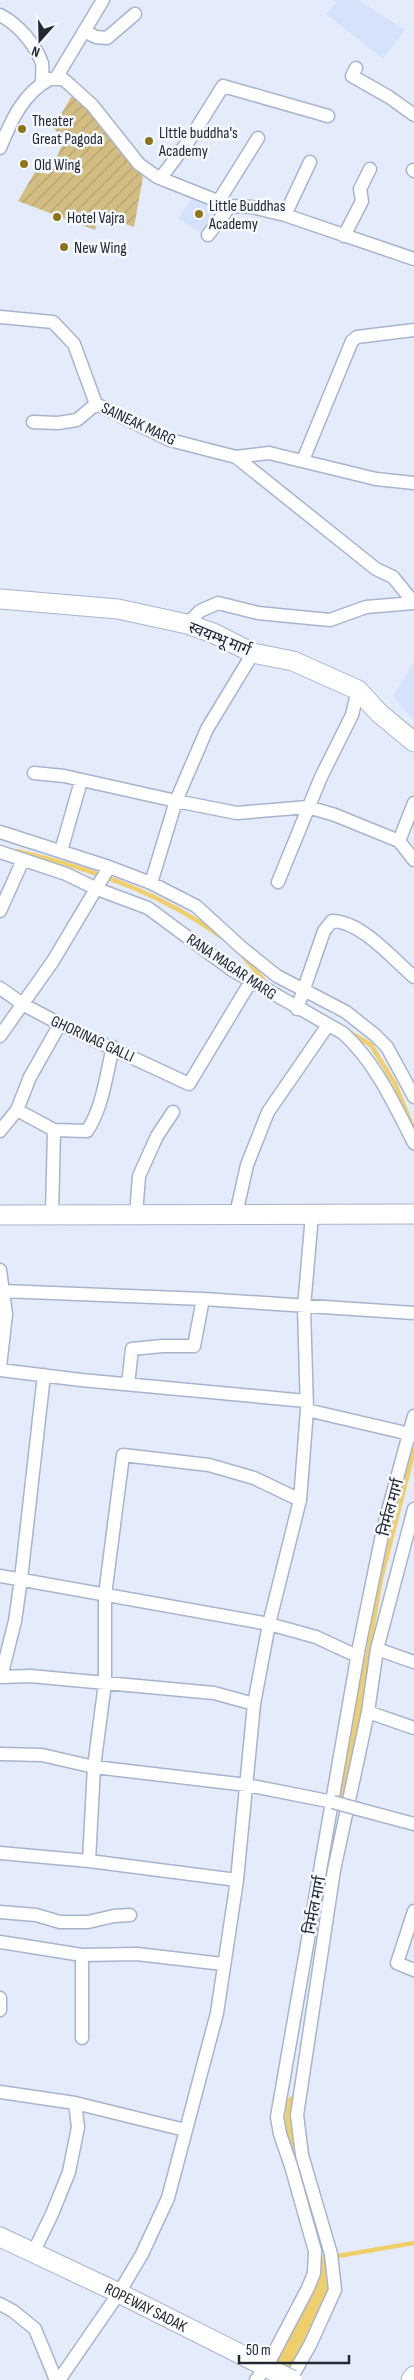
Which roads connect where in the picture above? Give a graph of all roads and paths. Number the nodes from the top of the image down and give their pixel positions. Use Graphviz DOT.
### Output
graph roads {
  1 [pos="103,0"];
  2 [pos="135,14"];
  3 [pos="0,15"];
  4 [pos="84,31"];
  5 [pos="356,68"];
  6 [pos="56,78"];
  7 [pos="42,84"];
  8 [pos="414,115"];
  9 [pos="328,116"];
  10 [pos="258,138"];
  11 [pos="0,148"];
  12 [pos="310,162"];
  13 [pos="370,169"];
  14 [pos="157,177"];
  15 [pos="224,204"];
  16 [pos="285,215"];
  17 [pos="208,235"];
  18 [pos="344,236"];
  19 [pos="414,260"];
  20 [pos="0,317"];
  21 [pos="414,330"];
  22 [pos="96,404"];
  23 [pos="33,422"];
  24 [pos="236,457"];
  25 [pos="303,460"];
  26 [pos="414,483"];
  27 [pos="0,599"];
  28 [pos="414,603"];
  29 [pos="187,624"];
  30 [pos="253,653"];
  31 [pos="358,690"];
  32 [pos="414,742"];
  33 [pos="34,773"];
  34 [pos="81,781"];
  35 [pos="176,801"];
  36 [pos="414,803"];
  37 [pos="308,807"];
  38 [pos="0,832"];
  39 [pos="399,841"];
  40 [pos="61,851"];
  41 [pos="0,852"];
  42 [pos="23,860"];
  43 [pos="414,860"];
  44 [pos="109,867"];
  45 [pos="278,882"];
  46 [pos="151,884"];
  47 [pos="96,889"];
  48 [pos="0,911"];
  49 [pos="414,977"];
  50 [pos="251,981"];
  51 [pos="0,988"];
  52 [pos="304,991"];
  53 [pos="24,1005"];
  54 [pos="297,1009"];
  55 [pos="60,1024"];
  56 [pos="328,1024"];
  57 [pos="0,1036"];
  58 [pos="114,1047"];
  59 [pos="414,1097"];
  60 [pos="17,1110"];
  61 [pos="173,1112"];
  62 [pos="54,1130"];
  63 [pos="0,1131"];
  64 [pos="414,1143"];
  65 [pos="52,1214"];
  66 [pos="136,1214"];
  67 [pos="236,1214"];
  68 [pos="414,1214"];
  69 [pos="0,1215"];
  70 [pos="312,1215"];
  71 [pos="0,1270"];
  72 [pos="3,1291"];
  73 [pos="203,1299"];
  74 [pos="304,1307"];
  75 [pos="414,1313"];
  76 [pos="0,1369"];
  77 [pos="44,1375"];
  78 [pos="128,1384"];
  79 [pos="306,1405"];
  80 [pos="414,1416"];
  81 [pos="411,1434"];
  82 [pos="300,1500"];
  83 [pos="414,1509"];
  84 [pos="0,1576"];
  85 [pos="21,1579"];
  86 [pos="106,1595"];
  87 [pos="269,1624"];
  88 [pos="377,1649"];
  89 [pos="357,1656"];
  90 [pos="414,1662"];
  91 [pos="1,1677"];
  92 [pos="104,1683"];
  93 [pos="254,1704"];
  94 [pos="368,1712"];
  95 [pos="414,1728"];
  96 [pos="0,1754"];
  97 [pos="94,1767"];
  98 [pos="247,1785"];
  99 [pos="332,1802"];
  100 [pos="414,1824"];
  101 [pos="0,1853"];
  102 [pos="89,1861"];
  103 [pos="237,1880"];
  104 [pos="414,1911"];
  105 [pos="0,1912"];
  106 [pos="130,1915"];
  107 [pos="0,1942"];
  108 [pos="82,1955"];
  109 [pos="223,1964"];
  110 [pos="414,1970"];
  111 [pos="0,1999"];
  112 [pos="0,2010"];
  113 [pos="82,2038"];
  114 [pos="0,2092"];
  115 [pos="75,2103"];
  116 [pos="185,2130"];
  117 [pos="0,2237"];
  118 [pos="33,2253"];
  119 [pos="119,2293"];
  120 [pos="0,2304"];
  121 [pos="278,2376"];
  122 [pos="414,2376"];
  123 [pos="58,2380"];
  124 [pos="411,2380"];
  1 -- 4 [label="street"];
  2 -- 4 [label="street"];
  3 -- 7 [label="street"];
  4 -- 6 [label="street"];
  5 -- 8 [label="street"];
  6 -- 7 [label="street"];
  6 -- 14 [label="street"];
  7 -- 11 [label="street"];
  9 -- 14 [label="street"];
  10 -- 15 [label="street"];
  12 -- 16 [label="street"];
  13 -- 18 [label="street"];
  14 -- 15 [label="street"];
  15 -- 16 [label="street"];
  15 -- 17 [label="street"];
  16 -- 18 [label="street"];
  18 -- 19 [label="street"];
  20 -- 22 [label="street, SAINEAK MARG"];
  21 -- 25 [label="street"];
  22 -- 23 [label="street"];
  22 -- 24 [label="street, SAINEAK MARG"];
  24 -- 25 [label="street, SAINEAK MARG"];
  24 -- 28 [label="street"];
  25 -- 26 [label="street, SAINEAK MARG"];
  27 -- 29 [label="main road, स्वयम्भू मार्ग"];
  28 -- 29 [label="street"];
  29 -- 30 [label="main road, स्वयम्भू मार्ग"];
  30 -- 31 [label="main road, स्वयम्भू मार्ग"];
  30 -- 35 [label="street"];
  31 -- 32 [label="main road, स्वयम्भू मार्ग"];
  31 -- 37 [label="street"];
  33 -- 34 [label="street"];
  34 -- 35 [label="street"];
  34 -- 40 [label="street"];
  35 -- 37 [label="street"];
  35 -- 46 [label="street"];
  36 -- 39 [label="street"];
  37 -- 39 [label="street"];
  37 -- 45 [label="street"];
  38 -- 40 [label="street"];
  39 -- 43 [label="street"];
  40 -- 44 [label="street"];
  41 -- 42 [label="street, RANA MAGAR MARG"];
  42 -- 47 [label="street, RANA MAGAR MARG"];
  42 -- 48 [label="street"];
  44 -- 46 [label="street"];
  44 -- 47 [label="street"];
  46 -- 52 [label="street"];
  47 -- 50 [label="street, RANA MAGAR MARG"];
  47 -- 53 [label="street"];
  49 -- 52 [label="street"];
  50 -- 54 [label="street, RANA MAGAR MARG"];
  50 -- 58 [label="street, GHORINAG GALLI"];
  51 -- 53 [label="street, GHORINAG GALLI"];
  52 -- 54 [label="street"];
  52 -- 59 [label="street"];
  53 -- 55 [label="street, GHORINAG GALLI"];
  53 -- 57 [label="street"];
  54 -- 56 [label="street, RANA MAGAR MARG"];
  55 -- 58 [label="street, GHORINAG GALLI"];
  55 -- 60 [label="street"];
  56 -- 64 [label="street, RANA MAGAR MARG"];
  56 -- 67 [label="street"];
  58 -- 62 [label="street"];
  60 -- 62 [label="street"];
  60 -- 63 [label="street"];
  61 -- 66 [label="street"];
  62 -- 65 [label="street"];
  65 -- 66 [label="main road"];
  65 -- 69 [label="main road"];
  66 -- 67 [label="main road"];
  67 -- 70 [label="main road"];
  68 -- 70 [label="main road"];
  70 -- 74 [label="street"];
  71 -- 72 [label="street"];
  72 -- 73 [label="street"];
  72 -- 76 [label="street"];
  73 -- 74 [label="street"];
  73 -- 78 [label="street"];
  74 -- 75 [label="street"];
  74 -- 79 [label="street"];
  76 -- 77 [label="street"];
  77 -- 78 [label="street"];
  77 -- 85 [label="street"];
  78 -- 79 [label="street"];
  79 -- 81 [label="street"];
  79 -- 82 [label="street"];
  80 -- 81 [label="street, निर्मल मार्ग"];
  81 -- 89 [label="street, निर्मल मार्ग"];
  82 -- 86 [label="street"];
  82 -- 87 [label="street"];
  83 -- 88 [label="street"];
  84 -- 85 [label="street"];
  85 -- 86 [label="street"];
  85 -- 91 [label="street"];
  86 -- 87 [label="street"];
  86 -- 92 [label="street"];
  87 -- 89 [label="street"];
  87 -- 93 [label="street"];
  88 -- 90 [label="street"];
  88 -- 94 [label="street"];
  89 -- 99 [label="street, निर्मल मार्ग"];
  91 -- 92 [label="street"];
  92 -- 93 [label="street"];
  92 -- 97 [label="street"];
  93 -- 98 [label="street"];
  94 -- 95 [label="street"];
  94 -- 121 [label="street"];
  96 -- 97 [label="street"];
  97 -- 98 [label="street"];
  97 -- 102 [label="street"];
  98 -- 99 [label="street"];
  98 -- 103 [label="street"];
  99 -- 100 [label="street, bridge"];
  99 -- 121 [label="street, निर्मल मार्ग"];
  101 -- 102 [label="street"];
  102 -- 103 [label="street"];
  103 -- 109 [label="street"];
  104 -- 110 [label="street"];
  105 -- 106 [label="street"];
  107 -- 108 [label="street"];
  108 -- 109 [label="street"];
  108 -- 113 [label="street"];
  109 -- 116 [label="street"];
  111 -- 112 [label="street"];
  114 -- 115 [label="street"];
  115 -- 116 [label="street"];
  115 -- 118 [label="street"];
  116 -- 119 [label="street"];
  117 -- 118 [label="main road, ROPEWAY SADAK"];
  118 -- 119 [label="main road, ROPEWAY SADAK"];
  119 -- 121 [label="main road, ROPEWAY SADAK"];
  119 -- 123 [label="street"];
  120 -- 123 [label="street"];
  122 -- 124 [label="main road"];
}
